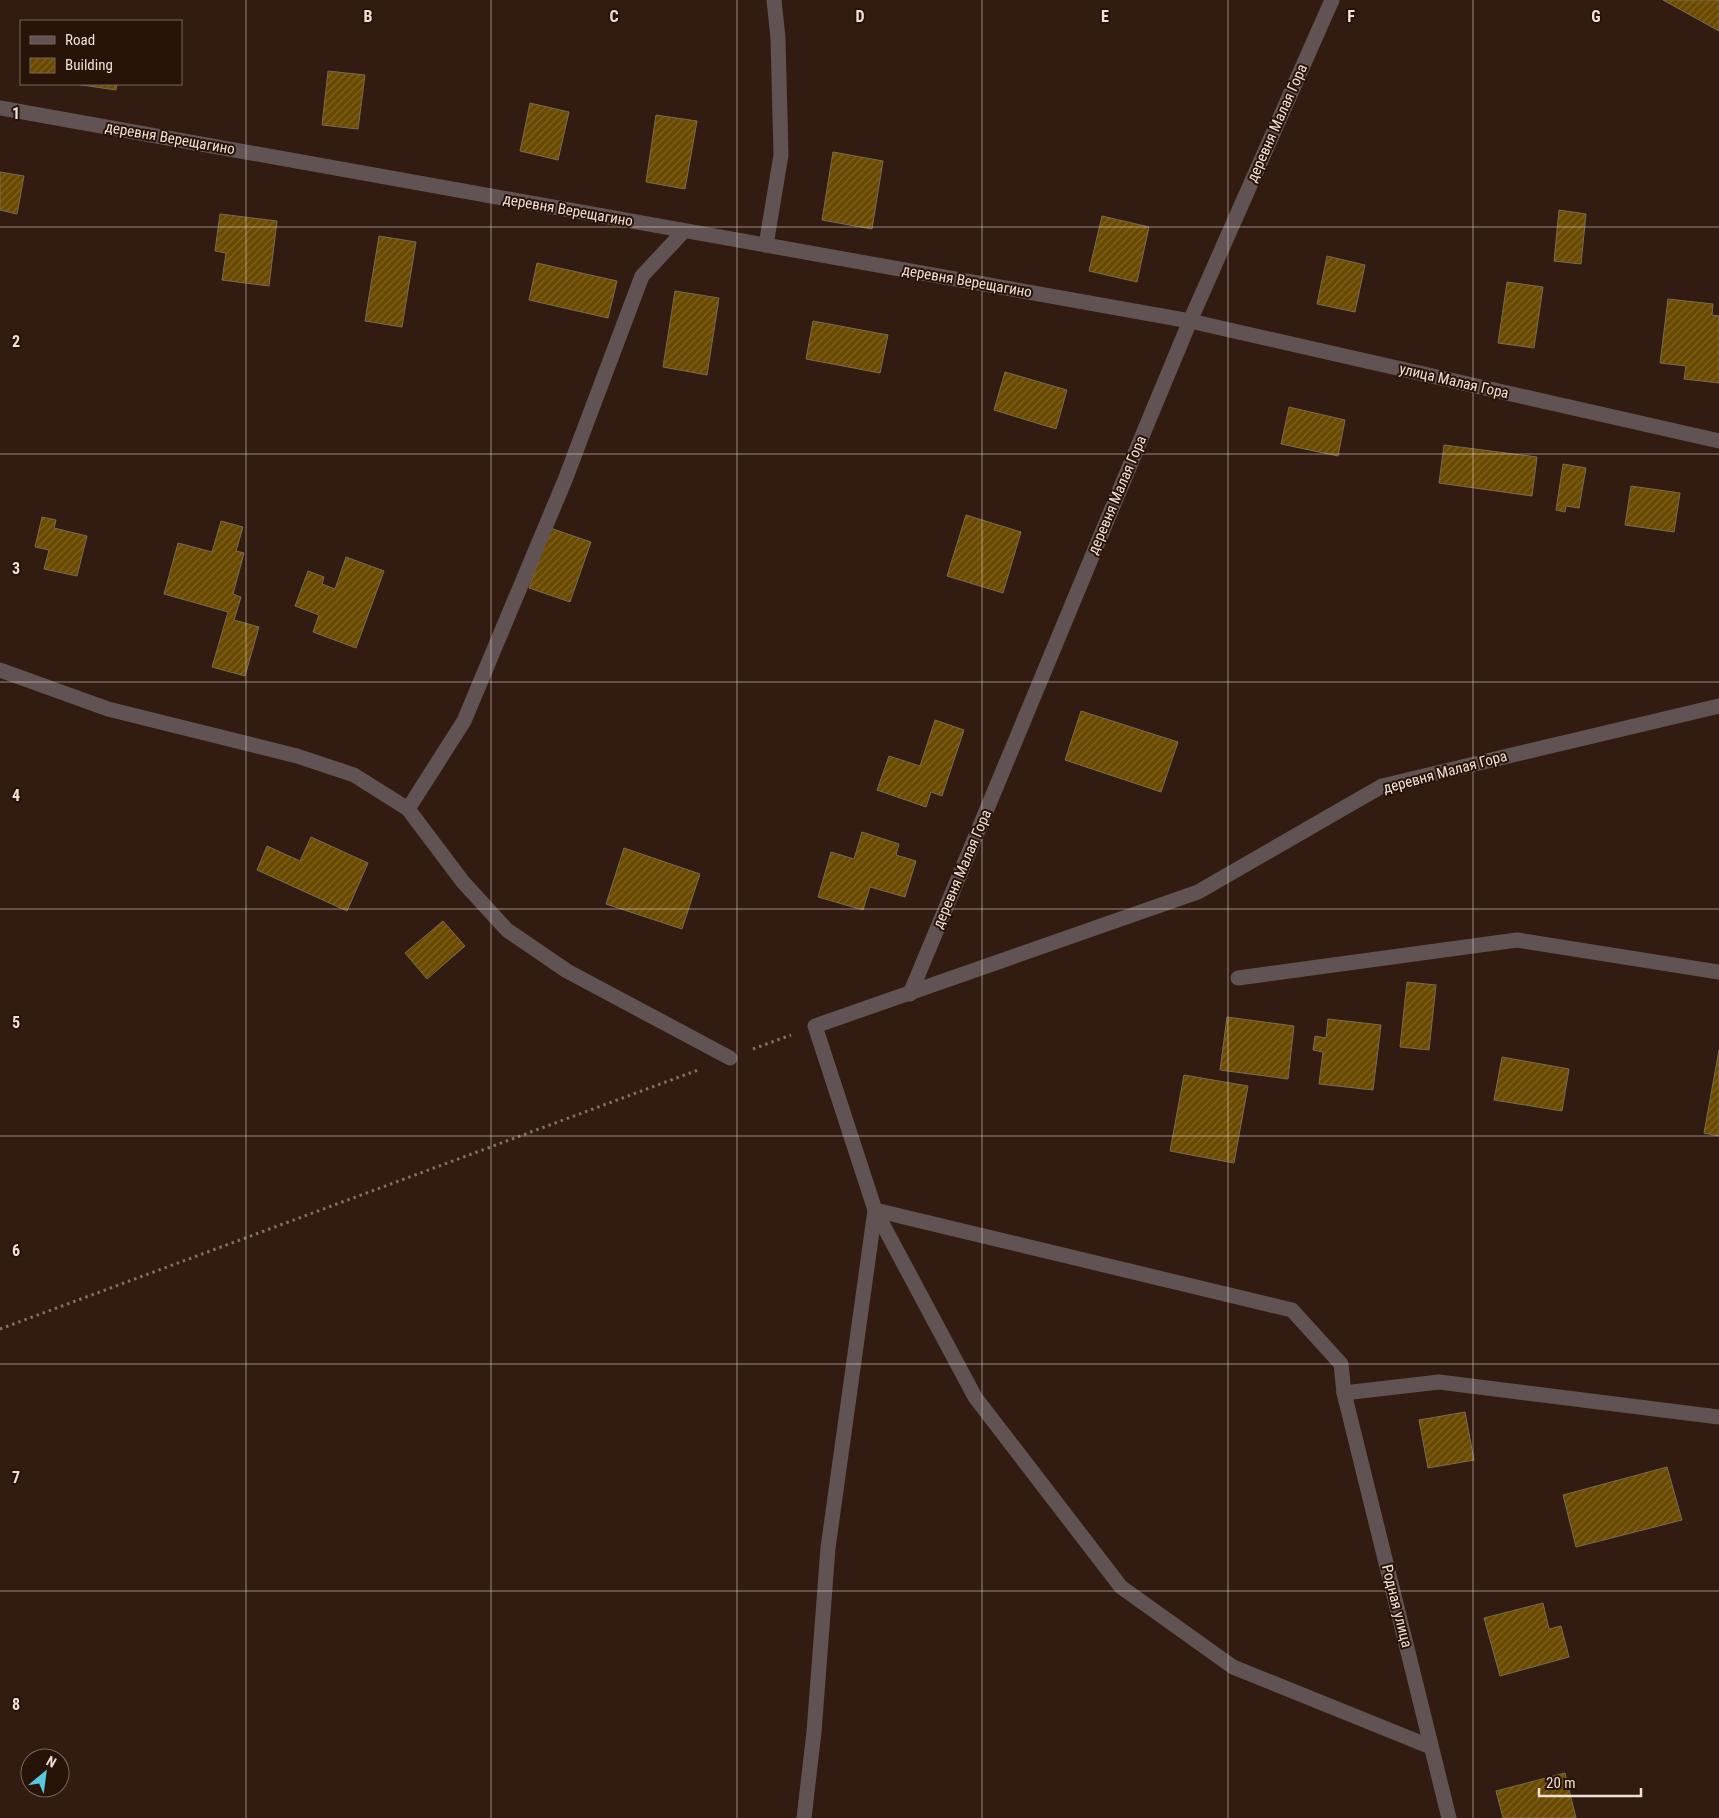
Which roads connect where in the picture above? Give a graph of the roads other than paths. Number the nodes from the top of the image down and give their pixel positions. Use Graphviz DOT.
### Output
graph roads {
  1 [pos="774,0"];
  2 [pos="1332,0"];
  3 [pos="0,108"];
  4 [pos="684,230"];
  5 [pos="766,245"];
  6 [pos="1190,321"];
  7 [pos="1719,441"];
  8 [pos="0,670"];
  9 [pos="1719,706"];
  10 [pos="408,809"];
  11 [pos="1719,972"];
  12 [pos="1238,978"];
  13 [pos="910,994"];
  14 [pos="730,1058"];
  15 [pos="874,1210"];
  16 [pos="1344,1393"];
  17 [pos="1719,1417"];
  18 [pos="1431,1747"];
  19 [pos="804,1818"];
  20 [pos="1449,1818"];
  1 -- 5 [label="street"];
  2 -- 6 [label="street, деревня Малая Гора"];
  3 -- 4 [label="street, деревня Верещагино"];
  4 -- 5 [label="street, деревня Верещагино"];
  4 -- 10 [label="street"];
  5 -- 6 [label="street, деревня Верещагино"];
  6 -- 7 [label="street, улица Малая Гора"];
  6 -- 13 [label="street, деревня Малая Гора"];
  8 -- 10 [label="street"];
  9 -- 13 [label="street, деревня Малая Гора"];
  10 -- 14 [label="street"];
  11 -- 12 [label="street"];
  13 -- 15 [label="street, деревня Малая Гора"];
  15 -- 16 [label="street, Родная улица"];
  15 -- 18 [label="street"];
  15 -- 19 [label="street"];
  16 -- 17 [label="street"];
  16 -- 18 [label="street, Родная улица"];
  18 -- 20 [label="street, Родная улица"];
}
